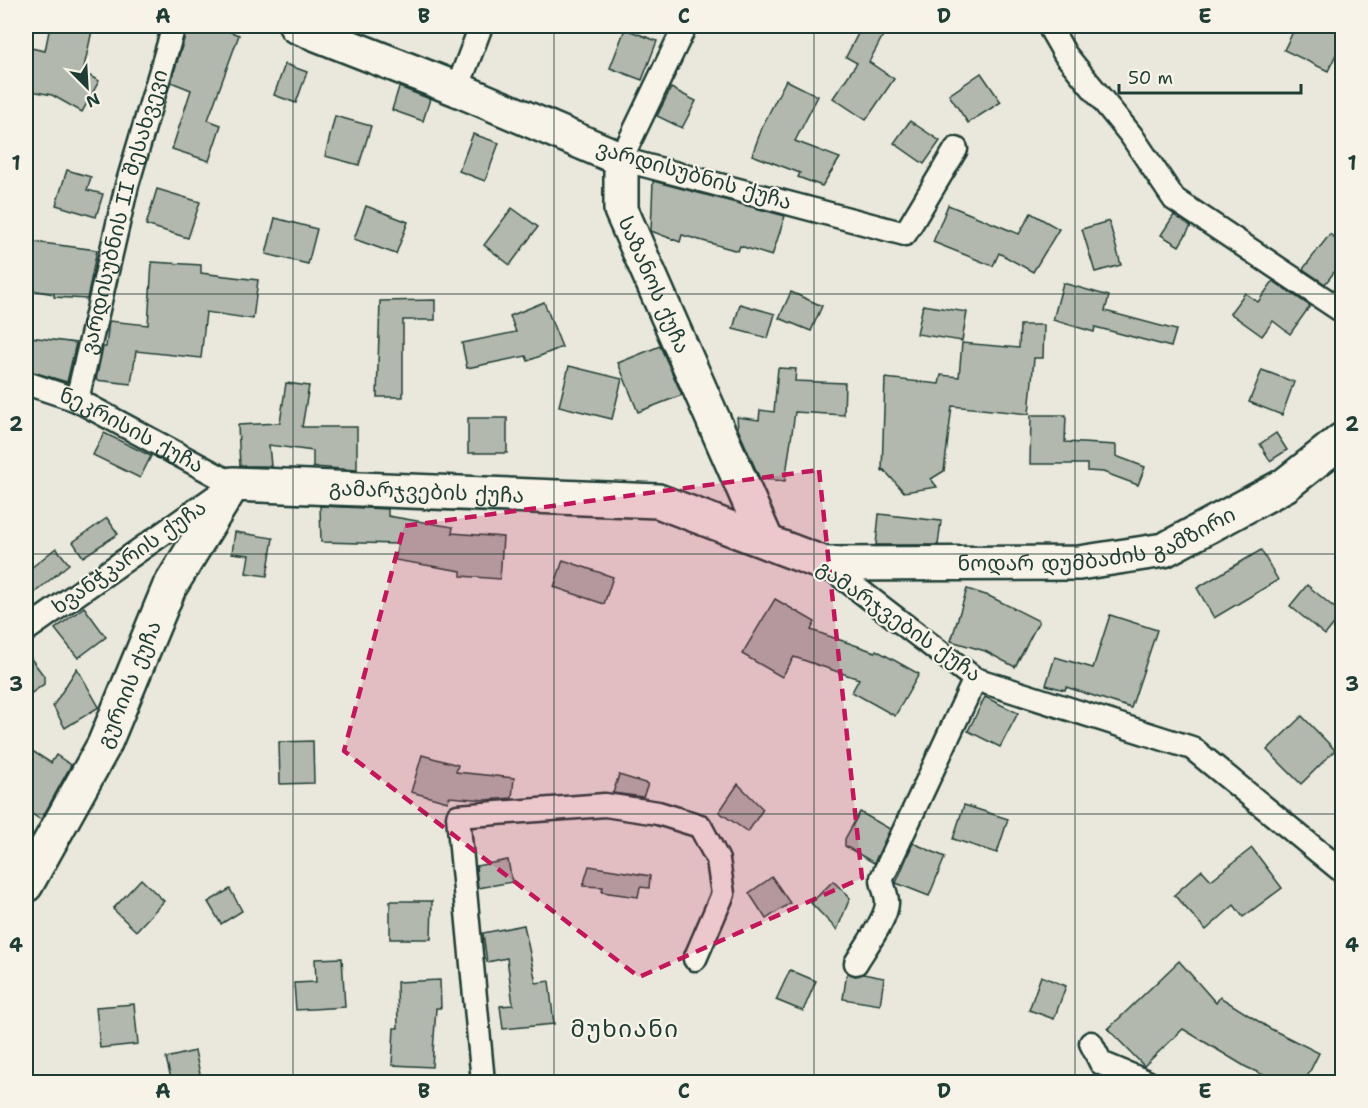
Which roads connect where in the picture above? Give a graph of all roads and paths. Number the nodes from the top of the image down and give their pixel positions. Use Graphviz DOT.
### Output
graph roads {
  1 [pos="174,26"];
  2 [pos="296,26"];
  3 [pos="481,26"];
  4 [pos="685,26"];
  5 [pos="1049,26"];
  6 [pos="457,89"];
  7 [pos="956,149"];
  8 [pos="621,159"];
  9 [pos="1342,311"];
  10 [pos="26,383"];
  11 [pos="77,400"];
  12 [pos="1342,440"];
  13 [pos="233,484"];
  14 [pos="767,542"];
  15 [pos="825,564"];
  16 [pos="26,630"];
  17 [pos="975,679"];
  18 [pos="1342,871"];
  19 [pos="26,885"];
  20 [pos="695,959"];
  21 [pos="856,963"];
  22 [pos="1091,1043"];
  23 [pos="483,1083"];
  24 [pos="1147,1083"];
  1 -- 11 [label="street, ვარდისუბნის II შესახვევი"];
  2 -- 6 [label="street, ვარდისუბნის ქუჩა"];
  3 -- 6 [label="street"];
  4 -- 8 [label="street, საზანოს ქუჩა"];
  5 -- 9 [label="street"];
  6 -- 8 [label="street, ვარდისუბნის ქუჩა"];
  7 -- 8 [label="street, ვარდისუბნის ქუჩა"];
  8 -- 14 [label="street, საზანოს ქუჩა"];
  10 -- 11 [label="street, ნეკრისის ქუჩა"];
  11 -- 13 [label="street, ნეკრისის ქუჩა"];
  12 -- 15 [label="street, ნოდარ დუმბაძის გამზირი"];
  13 -- 14 [label="street, გამარჯვების ქუჩა"];
  13 -- 16 [label="street, ხვანჭკარის ქუჩა"];
  13 -- 19 [label="street, გურიის ქუჩა"];
  14 -- 15 [label="street, გამარჯვების ქუჩა"];
  15 -- 17 [label="street, გამარჯვების ქუჩა"];
  17 -- 18 [label="street, გამარჯვების ქუჩა"];
  17 -- 21 [label="street"];
  20 -- 23 [label="street"];
  22 -- 24 [label="street"];
}
